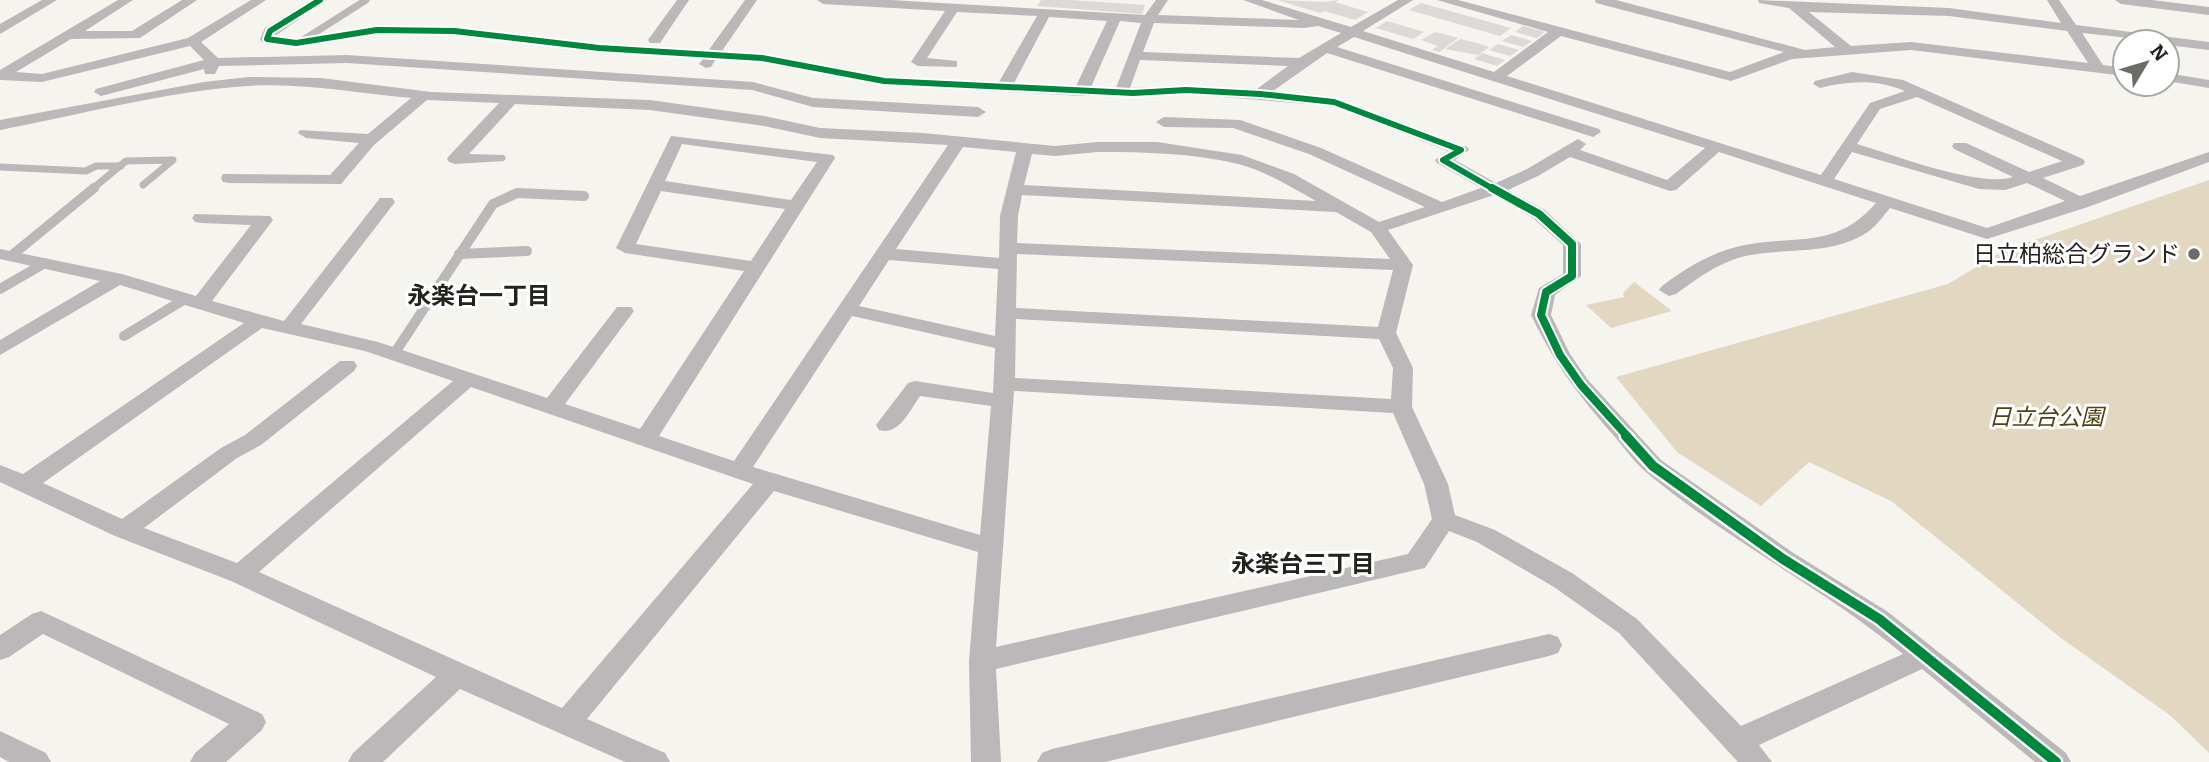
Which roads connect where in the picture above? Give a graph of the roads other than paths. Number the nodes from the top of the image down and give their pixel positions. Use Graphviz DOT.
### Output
graph roads {
  1 [pos="51,0"];
  2 [pos="127,0"];
  3 [pos="191,0"];
  4 [pos="260,0"];
  5 [pos="320,0"];
  6 [pos="366,0"];
  7 [pos="683,0"];
  8 [pos="751,0"];
  9 [pos="823,0"];
  10 [pos="1162,0"];
  11 [pos="1249,0"];
  12 [pos="1407,0"];
  13 [pos="1443,0"];
  14 [pos="1601,0"];
  15 [pos="1763,0"];
  16 [pos="2053,0"];
  17 [pos="2121,0"];
  18 [pos="845,1"];
  19 [pos="918,3"];
  20 [pos="1791,3"];
  21 [pos="953,8"];
  22 [pos="2209,11"];
  23 [pos="1045,13"];
  24 [pos="1115,17"];
  25 [pos="1149,19"];
  26 [pos="1322,21"];
  27 [pos="2070,27"];
  28 [pos="0,30"];
  29 [pos="1354,31"];
  30 [pos="1558,31"];
  31 [pos="68,35"];
  32 [pos="193,41"];
  33 [pos="300,43"];
  34 [pos="2209,46"];
  35 [pos="1325,48"];
  36 [pos="717,50"];
  37 [pos="1849,52"];
  38 [pos="1804,53"];
  39 [pos="1135,56"];
  40 [pos="214,62"];
  41 [pos="1302,62"];
  42 [pos="952,64"];
  43 [pos="2098,68"];
  44 [pos="2111,70"];
  45 [pos="1498,76"];
  46 [pos="2181,80"];
  47 [pos="690,82"];
  48 [pos="1820,84"];
  49 [pos="2209,84"];
  50 [pos="204,86"];
  51 [pos="1001,89"];
  52 [pos="1174,91"];
  53 [pos="101,92"];
  54 [pos="1081,92"];
  55 [pos="1918,92"];
  56 [pos="1121,93"];
  57 [pos="1260,94"];
  58 [pos="423,96"];
  59 [pos="510,100"];
  60 [pos="978,112"];
  61 [pos="1616,114"];
  62 [pos="1164,122"];
  63 [pos="0,125"];
  64 [pos="1592,132"];
  65 [pos="306,133"];
  66 [pos="372,139"];
  67 [pos="957,141"];
  68 [pos="1716,146"];
  69 [pos="1847,146"];
  70 [pos="1960,146"];
  71 [pos="1025,147"];
  72 [pos="1157,147"];
  73 [pos="1568,152"];
  74 [pos="2209,157"];
  75 [pos="498,158"];
  76 [pos="121,166"];
  77 [pos="0,167"];
  78 [pos="229,178"];
  79 [pos="2027,178"];
  80 [pos="1824,182"];
  81 [pos="656,185"];
  82 [pos="143,186"];
  83 [pos="1495,188"];
  84 [pos="1015,190"];
  85 [pos="584,196"];
  86 [pos="386,202"];
  87 [pos="1886,202"];
  88 [pos="2082,203"];
  89 [pos="798,206"];
  90 [pos="1439,207"];
  91 [pos="1341,208"];
  92 [pos="201,218"];
  93 [pos="1377,228"];
  94 [pos="527,251"];
  95 [pos="459,254"];
  96 [pos="884,254"];
  97 [pos="5,255"];
  98 [pos="1008,256"];
  99 [pos="45,263"];
  100 [pos="1404,265"];
  101 [pos="758,268"];
  102 [pos="117,279"];
  103 [pos="0,289"];
  104 [pos="1669,290"];
  105 [pos="192,302"];
  106 [pos="845,309"];
  107 [pos="624,311"];
  108 [pos="1005,313"];
  109 [pos="259,321"];
  110 [pos="289,327"];
  111 [pos="1386,333"];
  112 [pos="124,336"];
  113 [pos="1004,344"];
  114 [pos="0,349"];
  115 [pos="394,354"];
  116 [pos="347,366"];
  117 [pos="469,378"];
  118 [pos="1003,392"];
  119 [pos="552,406"];
  120 [pos="1401,407"];
  121 [pos="887,425"];
  122 [pos="646,438"];
  123 [pos="740,469"];
  124 [pos="0,473"];
  125 [pos="769,481"];
  126 [pos="26,484"];
  127 [pos="1444,520"];
  128 [pos="124,530"];
  129 [pos="991,547"];
  130 [pos="240,574"];
  131 [pos="1549,645"];
  132 [pos="0,649"];
  133 [pos="1924,656"];
  134 [pos="982,661"];
  135 [pos="457,675"];
  136 [pos="567,723"];
  137 [pos="1736,742"];
  138 [pos="0,743"];
  139 [pos="36,762"];
  140 [pos="205,762"];
  141 [pos="363,762"];
  142 [pos="655,762"];
  143 [pos="986,762"];
  144 [pos="1052,762"];
  145 [pos="1757,762"];
  146 [pos="2056,762"];
  1 -- 28 [label="street"];
  2 -- 31 [label="street"];
  3 -- 31 [label="street"];
  4 -- 32 [label="street"];
  5 -- 33 [label="street"];
  6 -- 33 [label="lane"];
  7 -- 36 [label="street"];
  8 -- 36 [label="street"];
  9 -- 18 [label="street"];
  10 -- 25 [label="street"];
  11 -- 26 [label="street"];
  12 -- 29 [label="street"];
  13 -- 30 [label="street"];
  14 -- 38 [label="street"];
  15 -- 20 [label="street"];
  16 -- 27 [label="street"];
  17 -- 22 [label="street"];
  18 -- 19 [label="street"];
  19 -- 21 [label="street"];
  20 -- 27 [label="street"];
  20 -- 37 [label="street"];
  21 -- 23 [label="street"];
  21 -- 42 [label="street"];
  23 -- 24 [label="street"];
  23 -- 51 [label="street"];
  24 -- 25 [label="street"];
  24 -- 54 [label="street"];
  25 -- 26 [label="street"];
  25 -- 39 [label="street"];
  26 -- 29 [label="street"];
  27 -- 34 [label="street"];
  27 -- 43 [label="street"];
  29 -- 35 [label="street"];
  29 -- 45 [label="street"];
  30 -- 38 [label="street"];
  30 -- 45 [label="street"];
  31 -- 32 [label="street"];
  32 -- 40 [label="street"];
  33 -- 36 [label="street"];
  35 -- 41 [label="street"];
  35 -- 64 [label="street"];
  36 -- 47 [label="street"];
  36 -- 51 [label="street"];
  37 -- 38 [label="street"];
  37 -- 43 [label="street"];
  39 -- 41 [label="street"];
  39 -- 56 [label="street"];
  40 -- 47 [label="street"];
  40 -- 50 [label="street"];
  40 -- 53 [label="street"];
  41 -- 57 [label="street"];
  43 -- 44 [label="street"];
  45 -- 61 [label="street"];
  46 -- 49 [label="street"];
  47 -- 60 [label="street"];
  48 -- 55 [label="street"];
  50 -- 58 [label="street"];
  50 -- 63 [label="street"];
  51 -- 54 [label="street"];
  51 -- 60 [label="street"];
  52 -- 56 [label="street"];
  52 -- 57 [label="street"];
  52 -- 62 [label="street"];
  54 -- 56 [label="street"];
  55 -- 69 [label="street"];
  55 -- 79 [label="street"];
  57 -- 83 [label="street"];
  58 -- 59 [label="street"];
  58 -- 66 [label="street"];
  59 -- 67 [label="street"];
  59 -- 75 [label="street"];
  60 -- 67 [label="street"];
  61 -- 64 [label="street"];
  61 -- 68 [label="street"];
  62 -- 72 [label="street"];
  62 -- 90 [label="street"];
  64 -- 73 [label="street"];
  65 -- 66 [label="street"];
  66 -- 78 [label="street"];
  67 -- 71 [label="street"];
  67 -- 96 [label="street"];
  68 -- 73 [label="street"];
  68 -- 80 [label="street"];
  69 -- 79 [label="street"];
  69 -- 80 [label="street"];
  70 -- 79 [label="street"];
  71 -- 72 [label="street"];
  71 -- 84 [label="street"];
  72 -- 91 [label="street"];
  73 -- 83 [label="street"];
  74 -- 88 [label="street"];
  76 -- 77 [label="lane"];
  76 -- 82 [label="lane"];
  76 -- 97 [label="lane"];
  79 -- 88 [label="street"];
  80 -- 87 [label="street"];
  81 -- 89 [label="street"];
  81 -- 89 [label="street"];
  81 -- 101 [label="street"];
  83 -- 90 [label="street"];
  83 -- 133 [label="street"];
  84 -- 91 [label="street"];
  84 -- 98 [label="street"];
  85 -- 95 [label="lane"];
  86 -- 110 [label="street"];
  87 -- 88 [label="street"];
  87 -- 104 [label="street"];
  89 -- 101 [label="street"];
  90 -- 93 [label="street"];
  91 -- 93 [label="street"];
  92 -- 105 [label="street"];
  93 -- 100 [label="street"];
  94 -- 95 [label="lane"];
  95 -- 115 [label="lane"];
  96 -- 98 [label="street"];
  96 -- 106 [label="street"];
  97 -- 99 [label="street"];
  98 -- 100 [label="street"];
  98 -- 108 [label="street"];
  99 -- 102 [label="street"];
  99 -- 103 [label="lane"];
  100 -- 111 [label="street"];
  101 -- 122 [label="street"];
  102 -- 105 [label="street"];
  102 -- 114 [label="street"];
  105 -- 109 [label="street"];
  105 -- 112 [label="lane"];
  106 -- 113 [label="street"];
  106 -- 123 [label="street"];
  107 -- 119 [label="street"];
  108 -- 111 [label="street"];
  108 -- 113 [label="street"];
  109 -- 110 [label="street"];
  109 -- 126 [label="street"];
  110 -- 115 [label="street"];
  111 -- 120 [label="street"];
  113 -- 118 [label="street"];
  115 -- 117 [label="street"];
  116 -- 128 [label="street"];
  117 -- 119 [label="street"];
  117 -- 130 [label="street"];
  118 -- 120 [label="street"];
  118 -- 121 [label="street"];
  118 -- 129 [label="street"];
  119 -- 122 [label="street"];
  120 -- 127 [label="street"];
  122 -- 123 [label="street"];
  123 -- 125 [label="street"];
  124 -- 126 [label="street"];
  125 -- 129 [label="street"];
  125 -- 136 [label="street"];
  126 -- 128 [label="street"];
  127 -- 134 [label="street"];
  127 -- 137 [label="street"];
  128 -- 130 [label="street"];
  129 -- 134 [label="street"];
  130 -- 135 [label="street"];
  131 -- 144 [label="street"];
  132 -- 140 [label="street"];
  133 -- 137 [label="street"];
  133 -- 146 [label="street"];
  134 -- 143 [label="street"];
  135 -- 136 [label="street"];
  135 -- 141 [label="street"];
  136 -- 142 [label="street"];
  137 -- 145 [label="street"];
  138 -- 139 [label="street"];
}
